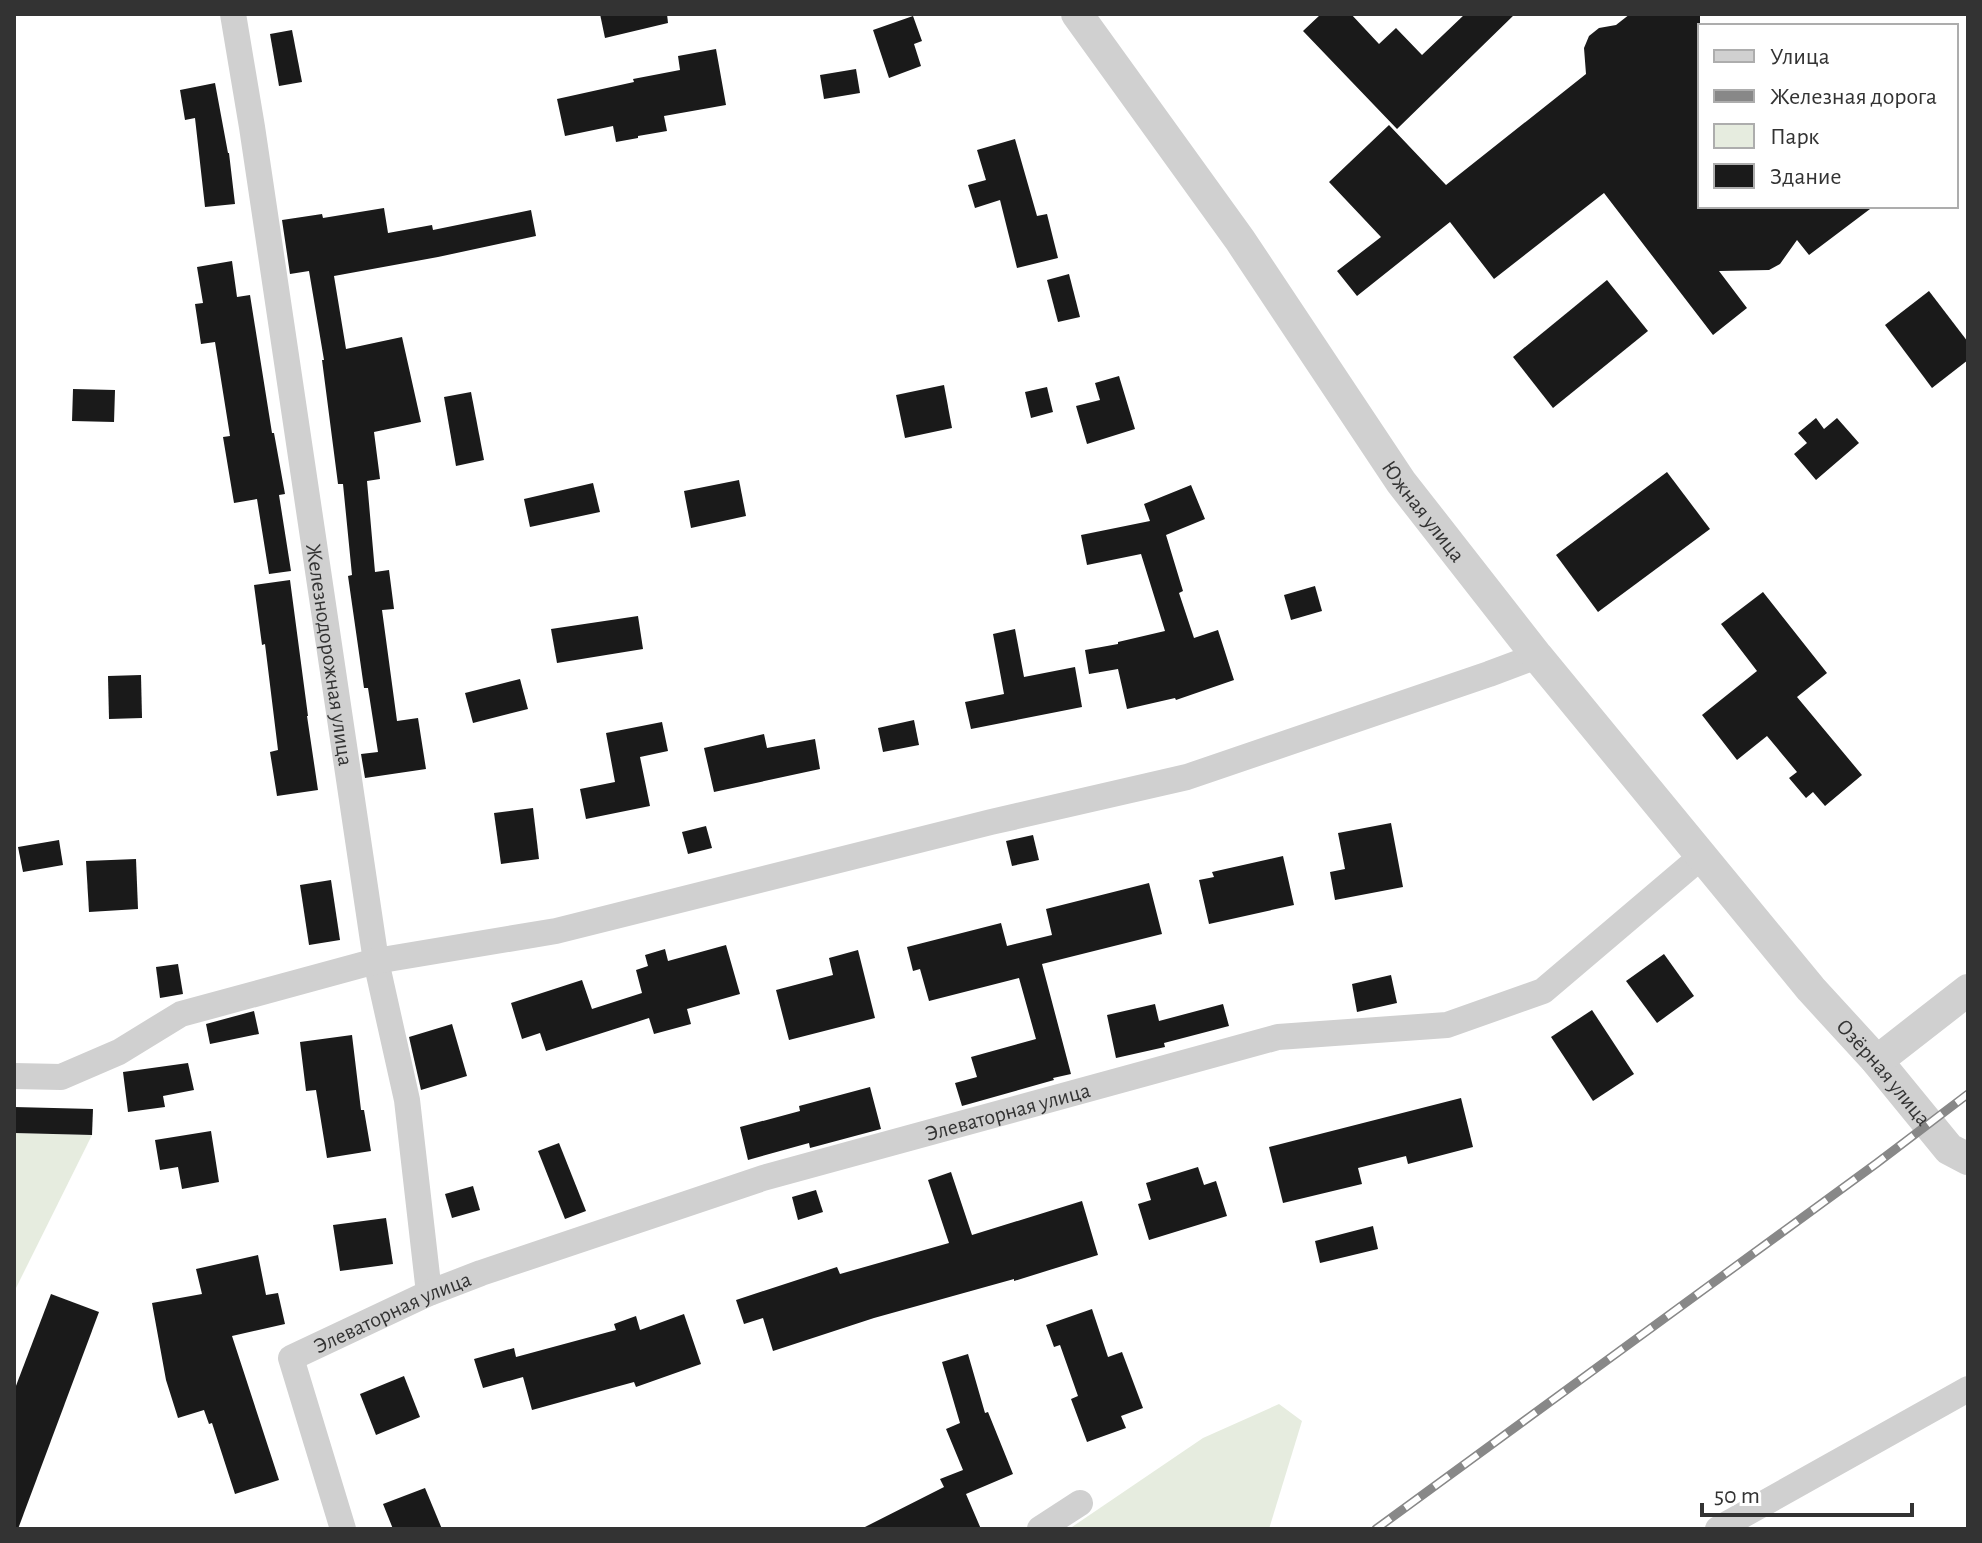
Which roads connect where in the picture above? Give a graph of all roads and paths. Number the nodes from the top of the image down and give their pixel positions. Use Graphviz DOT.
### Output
graph roads {
  1 [pos="233,14"];
  2 [pos="1077,14"];
  3 [pos="1537,656"];
  4 [pos="1702,856"];
  5 [pos="376,961"];
  6 [pos="1804,981"];
  7 [pos="1968,990"];
  8 [pos="1877,1061"];
  9 [pos="14,1076"];
  10 [pos="1968,1159"];
  11 [pos="429,1293"];
  12 [pos="1968,1389"];
  13 [pos="1080,1503"];
  14 [pos="343,1529"];
  15 [pos="1040,1529"];
  16 [pos="1718,1529"];
  1 -- 5 [label="street, Железнодорожная улица"];
  2 -- 3 [label="street, Южная улица"];
  3 -- 4 [label="street, Южная улица"];
  3 -- 5 [label="street"];
  4 -- 6 [label="street, Южная улица"];
  4 -- 11 [label="street, Элеваторная улица"];
  5 -- 9 [label="street"];
  5 -- 11 [label="street, Железнодорожная улица"];
  6 -- 8 [label="street, Озёрная улица"];
  7 -- 8 [label="street"];
  8 -- 10 [label="street, Озёрная улица"];
  11 -- 14 [label="street, Элеваторная улица"];
  12 -- 16 [label="street"];
  13 -- 15 [label="street"];
}
